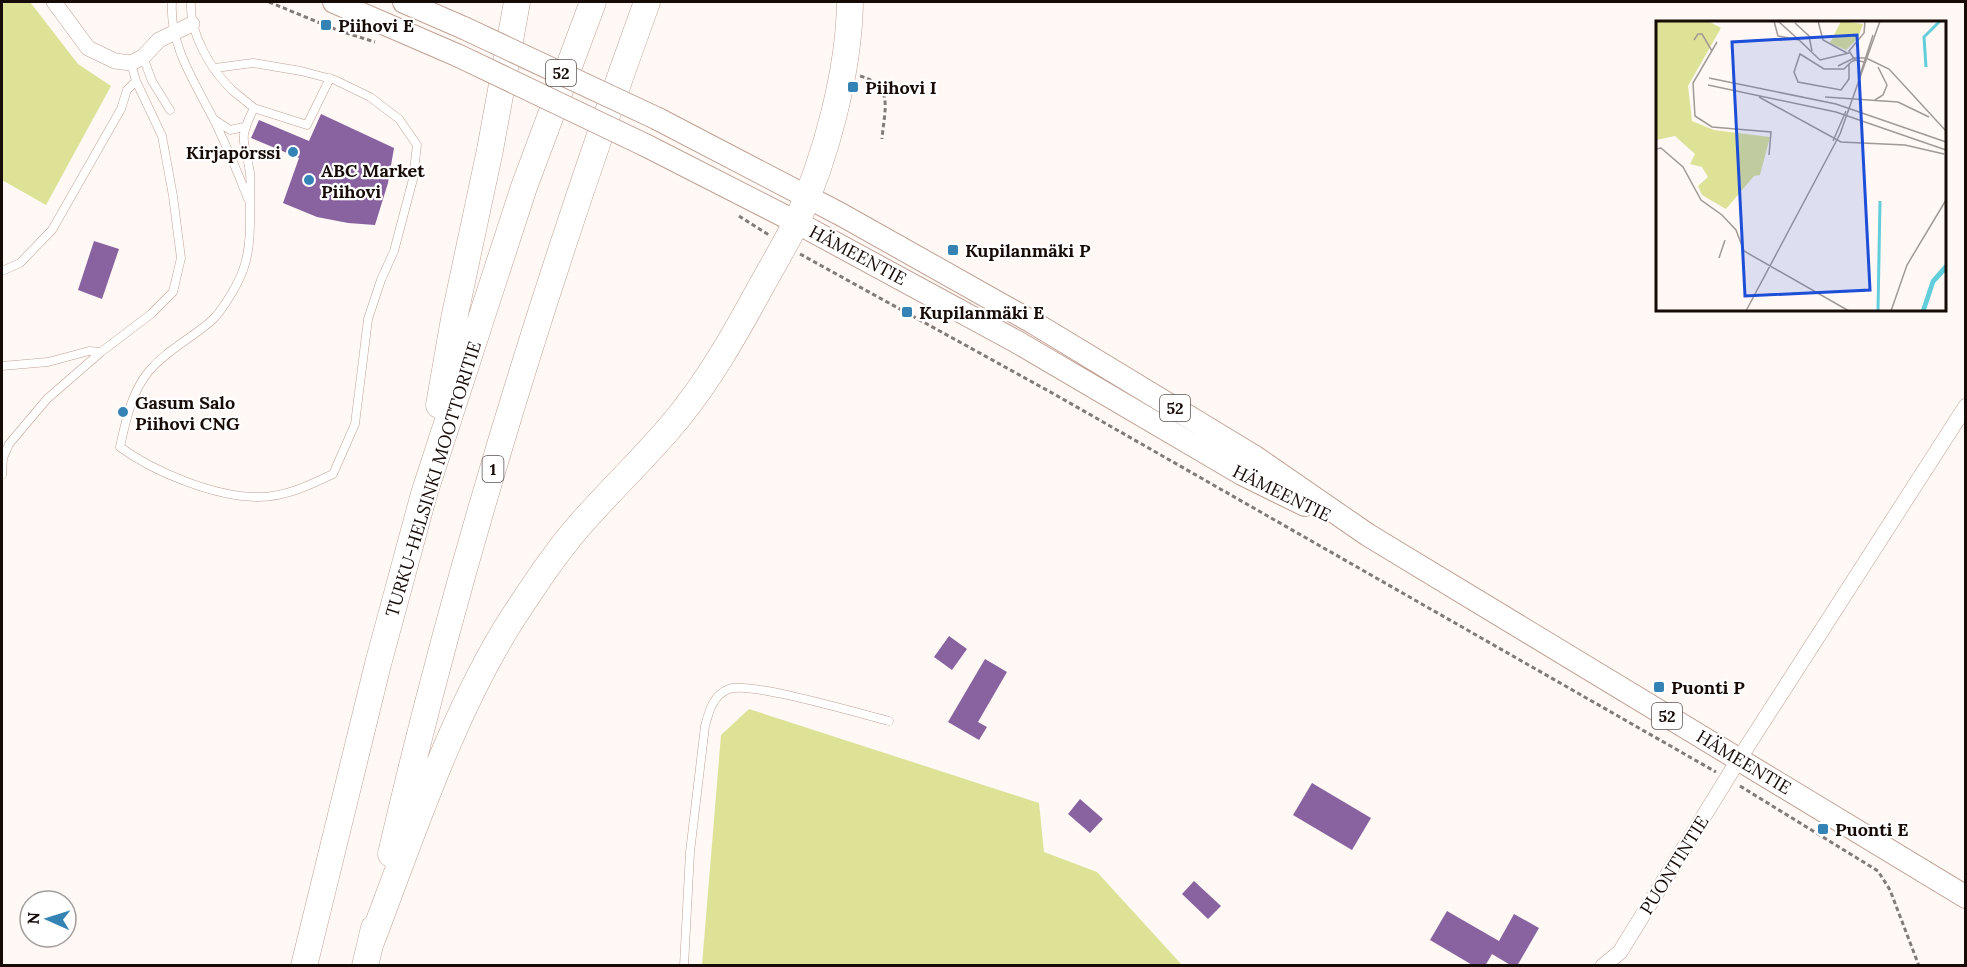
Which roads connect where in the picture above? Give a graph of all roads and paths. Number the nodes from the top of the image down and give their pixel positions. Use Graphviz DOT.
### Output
graph roads {
  1 [pos="54,2"];
  2 [pos="172,2"];
  3 [pos="191,2"];
  4 [pos="269,2"];
  5 [pos="334,2"];
  6 [pos="404,2"];
  7 [pos="517,2"];
  8 [pos="592,2"];
  9 [pos="647,2"];
  10 [pos="850,2"];
  11 [pos="192,24"];
  12 [pos="174,31"];
  13 [pos="382,44"];
  14 [pos="137,60"];
  15 [pos="215,68"];
  16 [pos="855,75"];
  17 [pos="330,78"];
  18 [pos="136,81"];
  19 [pos="254,108"];
  20 [pos="170,110"];
  21 [pos="213,119"];
  22 [pos="244,127"];
  23 [pos="882,139"];
  24 [pos="807,196"];
  25 [pos="250,203"];
  26 [pos="796,222"];
  27 [pos="783,245"];
  28 [pos="2,271"];
  29 [pos="100,352"];
  30 [pos="2,366"];
  31 [pos="1965,406"];
  32 [pos="5,446"];
  33 [pos="2,475"];
  34 [pos="424,494"];
  35 [pos="1368,536"];
  36 [pos="889,721"];
  37 [pos="1739,759"];
  38 [pos="1727,778"];
  39 [pos="1965,897"];
  40 [pos="368,955"];
  41 [pos="304,966"];
  42 [pos="684,966"];
  43 [pos="1603,966"];
  44 [pos="1919,966"];
  1 -- 14 [label="street"];
  2 -- 12 [label="lane"];
  3 -- 11 [label="lane"];
  4 -- 13 [label="path"];
  5 -- 26 [label="main road, HÄMEENTIE / 52, bridge"];
  6 -- 24 [label="main road, HÄMEENTIE / 52, bridge"];
  7 -- 34 [label="highway"];
  8 -- 34 [label="highway, TURKU-HELSINKI MOOTTORITIE"];
  9 -- 40 [label="highway, 1"];
  10 -- 24 [label="highway"];
  11 -- 12 [label="street"];
  11 -- 15 [label="lane"];
  12 -- 14 [label="street"];
  12 -- 21 [label="lane"];
  14 -- 18 [label="lane"];
  14 -- 20 [label="lane"];
  15 -- 17 [label="lane"];
  15 -- 19 [label="lane"];
  16 -- 23 [label="path"];
  17 -- 19 [label="lane"];
  17 -- 25 [label="lane"];
  18 -- 28 [label="lane"];
  18 -- 29 [label="lane"];
  19 -- 22 [label="lane"];
  21 -- 22 [label="lane"];
  21 -- 25 [label="lane"];
  22 -- 25 [label="lane"];
  24 -- 26 [label="highway"];
  24 -- 35 [label="main road, HÄMEENTIE / 52"];
  26 -- 27 [label="highway"];
  26 -- 35 [label="main road, HÄMEENTIE / 52"];
  27 -- 38 [label="path"];
  27 -- 40 [label="highway"];
  29 -- 30 [label="lane"];
  29 -- 32 [label="lane"];
  31 -- 37 [label="street, PUONTINTIE"];
  32 -- 33 [label="lane"];
  34 -- 41 [label="highway, TURKU-HELSINKI MOOTTORITIE"];
  35 -- 37 [label="main road, HÄMEENTIE / 52"];
  36 -- 42 [label="lane"];
  37 -- 38 [label="street, PUONTINTIE"];
  37 -- 39 [label="main road, HÄMEENTIE / 52"];
  38 -- 43 [label="street, PUONTINTIE"];
  38 -- 44 [label="path"];
}
